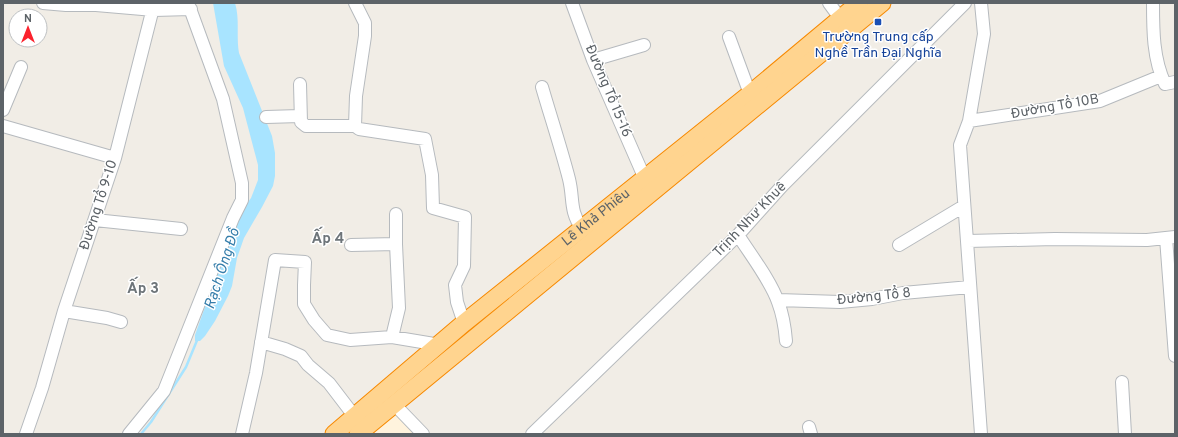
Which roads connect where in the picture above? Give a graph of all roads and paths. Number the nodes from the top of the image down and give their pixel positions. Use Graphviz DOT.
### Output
graph roads {
  1 [pos="43,3"];
  2 [pos="355,3"];
  3 [pos="572,3"];
  4 [pos="830,3"];
  5 [pos="859,3"];
  6 [pos="882,3"];
  7 [pos="965,3"];
  8 [pos="981,3"];
  9 [pos="1153,3"];
  10 [pos="190,6"];
  11 [pos="154,10"];
  12 [pos="840,18"];
  13 [pos="729,37"];
  14 [pos="644,45"];
  15 [pos="593,60"];
  16 [pos="21,67"];
  17 [pos="1161,76"];
  18 [pos="1175,82"];
  19 [pos="300,84"];
  20 [pos="542,87"];
  21 [pos="750,94"];
  22 [pos="3,110"];
  23 [pos="300,116"];
  24 [pos="266,117"];
  25 [pos="969,121"];
  26 [pos="3,126"];
  27 [pos="355,126"];
  28 [pos="115,158"];
  29 [pos="645,179"];
  30 [pos="964,206"];
  31 [pos="396,214"];
  32 [pos="95,220"];
  33 [pos="181,229"];
  34 [pos="582,229"];
  35 [pos="738,235"];
  36 [pos="1171,237"];
  37 [pos="968,241"];
  38 [pos="396,244"];
  39 [pos="351,245"];
  40 [pos="899,245"];
  41 [pos="970,287"];
  42 [pos="778,300"];
  43 [pos="64,311"];
  44 [pos="121,322"];
  45 [pos="464,323"];
  46 [pos="392,337"];
  47 [pos="786,341"];
  48 [pos="261,342"];
  49 [pos="440,345"];
  50 [pos="1175,356"];
  51 [pos="1122,382"];
  52 [pos="395,405"];
  53 [pos="355,417"];
  54 [pos="26,434"];
  55 [pos="129,434"];
  56 [pos="242,434"];
  57 [pos="334,434"];
  58 [pos="358,434"];
  59 [pos="423,434"];
  60 [pos="532,434"];
  61 [pos="981,434"];
  62 [pos="1125,434"];
  1 -- 11 [label="street"];
  2 -- 27 [label="street"];
  3 -- 15 [label="street, Đường Tổ 15-16"];
  4 -- 12 [label="street"];
  5 -- 12 [label="highway, Lê Khả Phiêu"];
  6 -- 52 [label="highway, Lê Khả Phiêu"];
  7 -- 35 [label="street, Trịnh Như Khuê"];
  8 -- 25 [label="street"];
  9 -- 17 [label="street"];
  10 -- 11 [label="street"];
  10 -- 55 [label="street"];
  11 -- 28 [label="street, Đường Tổ 9-10"];
  12 -- 21 [label="highway, Lê Khả Phiêu"];
  13 -- 21 [label="street"];
  14 -- 15 [label="street"];
  15 -- 29 [label="street, Đường Tổ 15-16"];
  16 -- 22 [label="street"];
  17 -- 18 [label="street"];
  17 -- 25 [label="street, Đường Tổ 10B"];
  19 -- 23 [label="street"];
  20 -- 34 [label="street"];
  21 -- 29 [label="highway, Lê Khả Phiêu"];
  23 -- 24 [label="street"];
  23 -- 27 [label="street"];
  25 -- 30 [label="street"];
  26 -- 28 [label="street"];
  27 -- 45 [label="street"];
  28 -- 32 [label="street, Đường Tổ 9-10"];
  29 -- 34 [label="highway, Lê Khả Phiêu"];
  30 -- 37 [label="street"];
  30 -- 40 [label="street"];
  31 -- 38 [label="street"];
  32 -- 33 [label="street"];
  32 -- 43 [label="street, Đường Tổ 9-10"];
  34 -- 45 [label="highway, Lê Khả Phiêu"];
  35 -- 42 [label="street"];
  35 -- 60 [label="street, Trịnh Như Khuê"];
  36 -- 37 [label="street"];
  36 -- 50 [label="street"];
  37 -- 41 [label="street"];
  38 -- 39 [label="street"];
  38 -- 46 [label="street"];
  41 -- 42 [label="street, Đường Tổ 8"];
  41 -- 61 [label="street"];
  42 -- 47 [label="street"];
  43 -- 44 [label="street"];
  43 -- 54 [label="street, Đường Tổ 9-10"];
  45 -- 49 [label="highway, Lê Khả Phiêu"];
  46 -- 48 [label="street"];
  46 -- 49 [label="street"];
  48 -- 53 [label="street"];
  48 -- 56 [label="street"];
  49 -- 53 [label="highway, Lê Khả Phiêu"];
  51 -- 62 [label="street"];
  52 -- 58 [label="highway, Lê Khả Phiêu"];
  52 -- 59 [label="street"];
  53 -- 57 [label="highway, Lê Khả Phiêu"];
}
